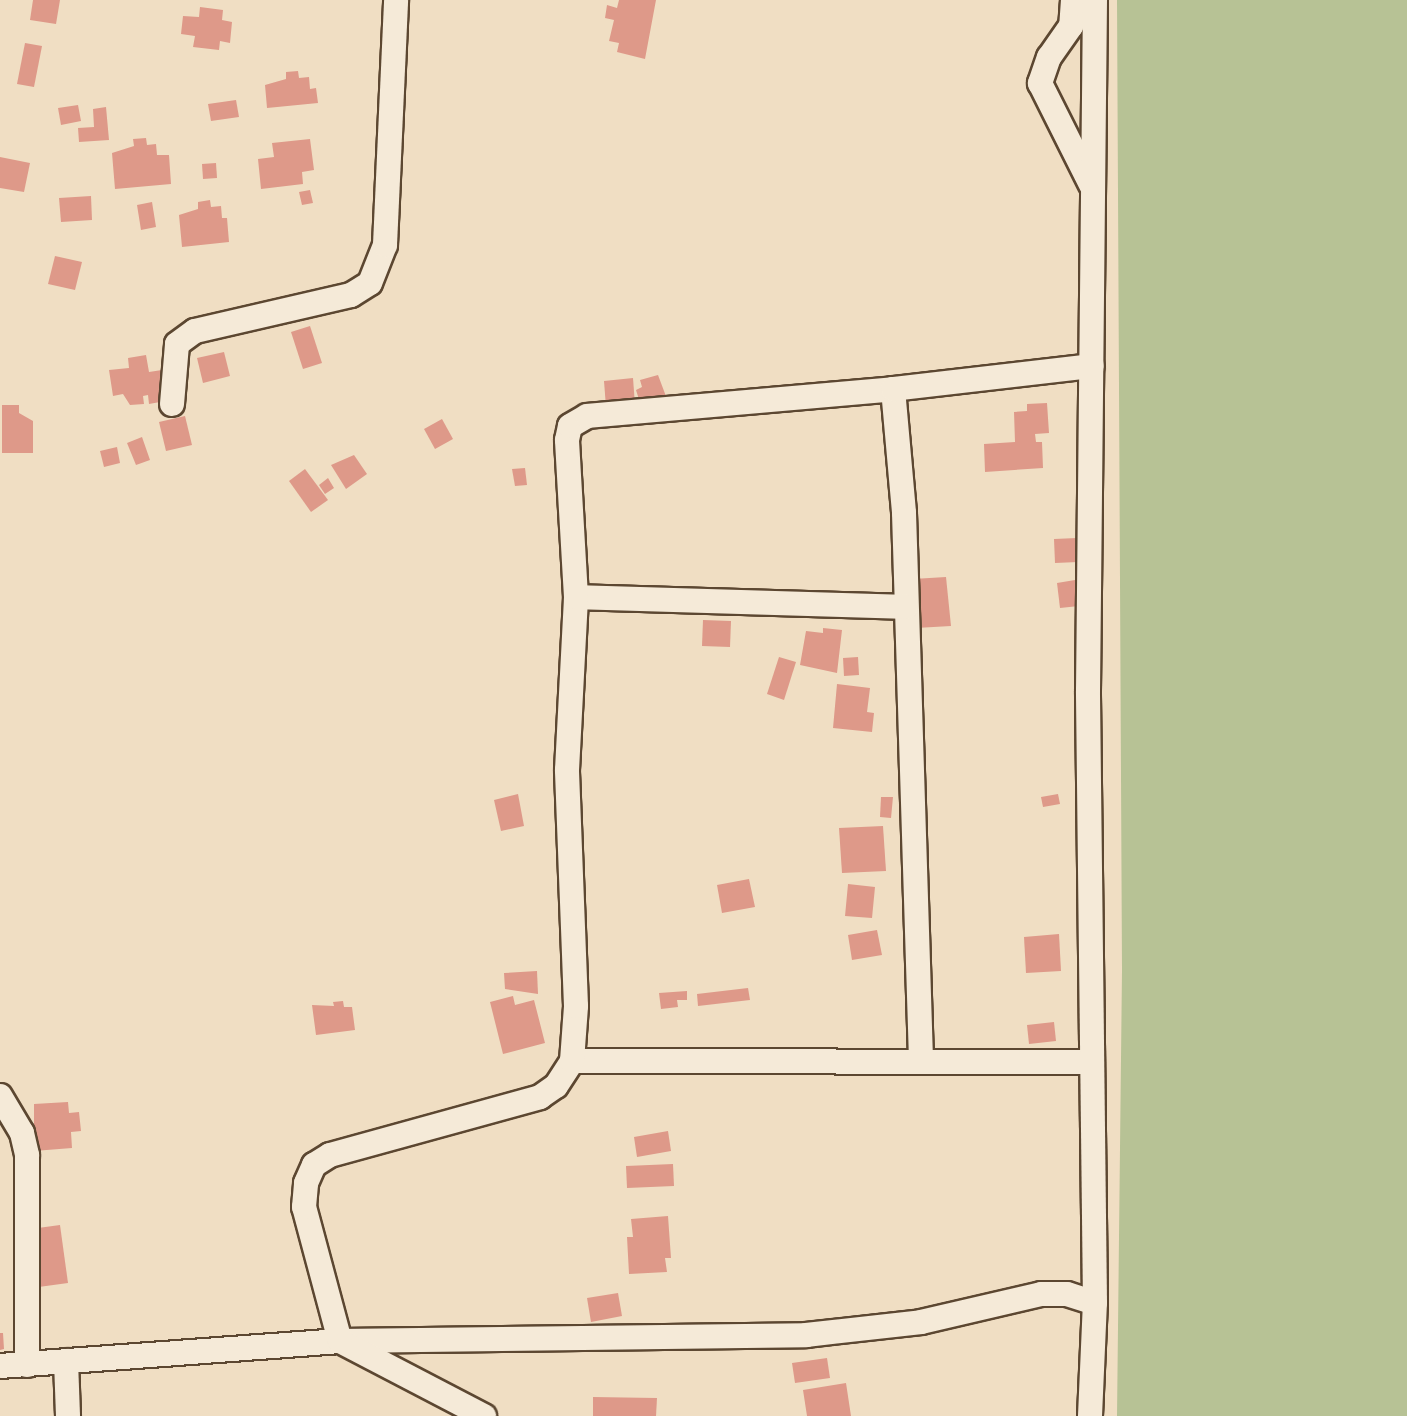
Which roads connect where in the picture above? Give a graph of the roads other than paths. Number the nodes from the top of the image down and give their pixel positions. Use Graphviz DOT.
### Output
graph roads {
  1 [pos="396,0"];
  2 [pos="1073,0"];
  3 [pos="1095,0"];
  4 [pos="1091,185"];
  5 [pos="1092,366"];
  6 [pos="893,389"];
  7 [pos="172,404"];
  8 [pos="576,597"];
  9 [pos="906,607"];
  10 [pos="921,1060"];
  11 [pos="572,1061"];
  12 [pos="1092,1062"];
  13 [pos="0,1096"];
  14 [pos="1095,1303"];
  15 [pos="340,1341"];
  16 [pos="66,1361"];
  17 [pos="27,1365"];
  18 [pos="0,1366"];
  19 [pos="68,1416"];
  20 [pos="484,1416"];
  21 [pos="1090,1416"];
  1 -- 7 [label="street"];
  2 -- 4 [label="street"];
  3 -- 4 [label="street"];
  4 -- 5 [label="street"];
  5 -- 6 [label="street"];
  5 -- 12 [label="street"];
  6 -- 8 [label="street"];
  6 -- 9 [label="street"];
  8 -- 9 [label="street"];
  8 -- 11 [label="street"];
  9 -- 10 [label="street"];
  10 -- 11 [label="street"];
  10 -- 12 [label="street"];
  11 -- 15 [label="street"];
  12 -- 14 [label="street"];
  13 -- 17 [label="street"];
  14 -- 15 [label="street"];
  14 -- 21 [label="street"];
  15 -- 16 [label="street"];
  15 -- 20 [label="street"];
  16 -- 17 [label="street"];
  16 -- 19 [label="street"];
  17 -- 18 [label="street"];
}
